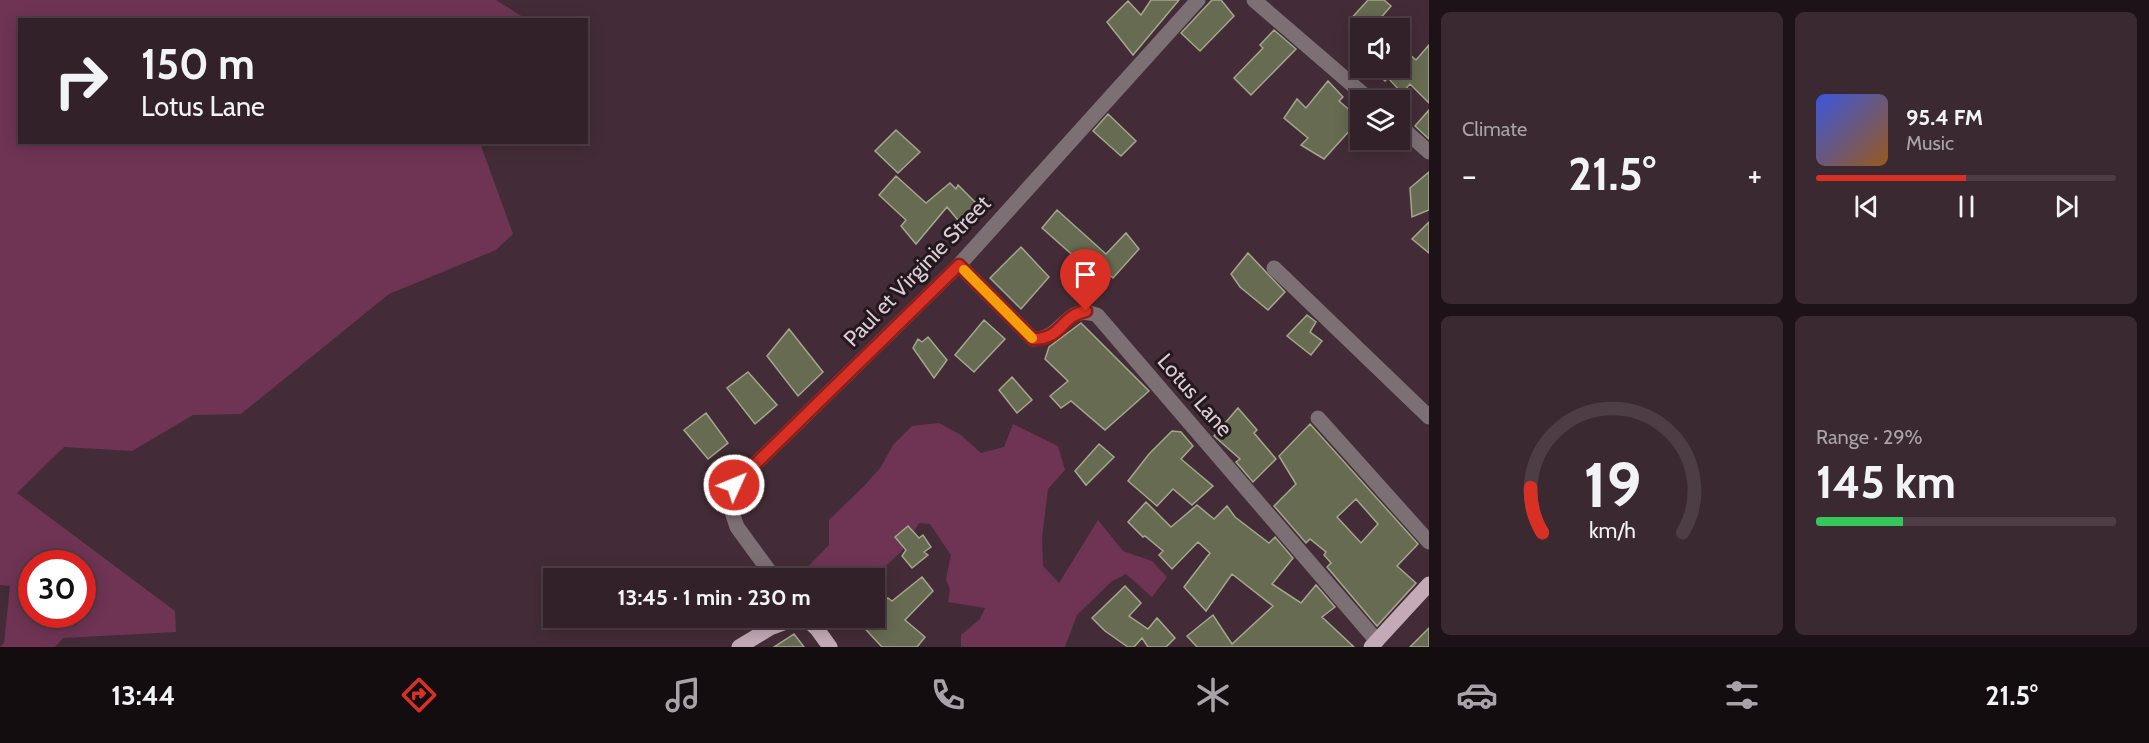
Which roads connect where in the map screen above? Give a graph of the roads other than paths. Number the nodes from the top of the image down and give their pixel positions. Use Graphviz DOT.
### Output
graph roads {
  1 [pos="1198,0"];
  2 [pos="1254,0"];
  3 [pos="1358,90"];
  4 [pos="1410,135"];
  5 [pos="1429,152"];
  6 [pos="959,265"];
  7 [pos="1274,268"];
  8 [pos="1429,417"];
  9 [pos="1318,418"];
  10 [pos="1429,542"];
  11 [pos="768,568"];
  12 [pos="1429,584"];
  13 [pos="770,628"];
  14 [pos="817,628"];
  15 [pos="1374,644"];
  16 [pos="739,647"];
  17 [pos="830,647"];
  1 -- 6 [label="street, Paul et Virginie Street"];
  2 -- 3 [label="street"];
  4 -- 5 [label="street"];
  6 -- 11 [label="street, Paul et Virginie Street"];
  6 -- 15 [label="street, Lotus Lane"];
  7 -- 8 [label="street"];
  9 -- 10 [label="street"];
  12 -- 15 [label="main road"];
  13 -- 16 [label="main road"];
  14 -- 17 [label="main road"];
}
